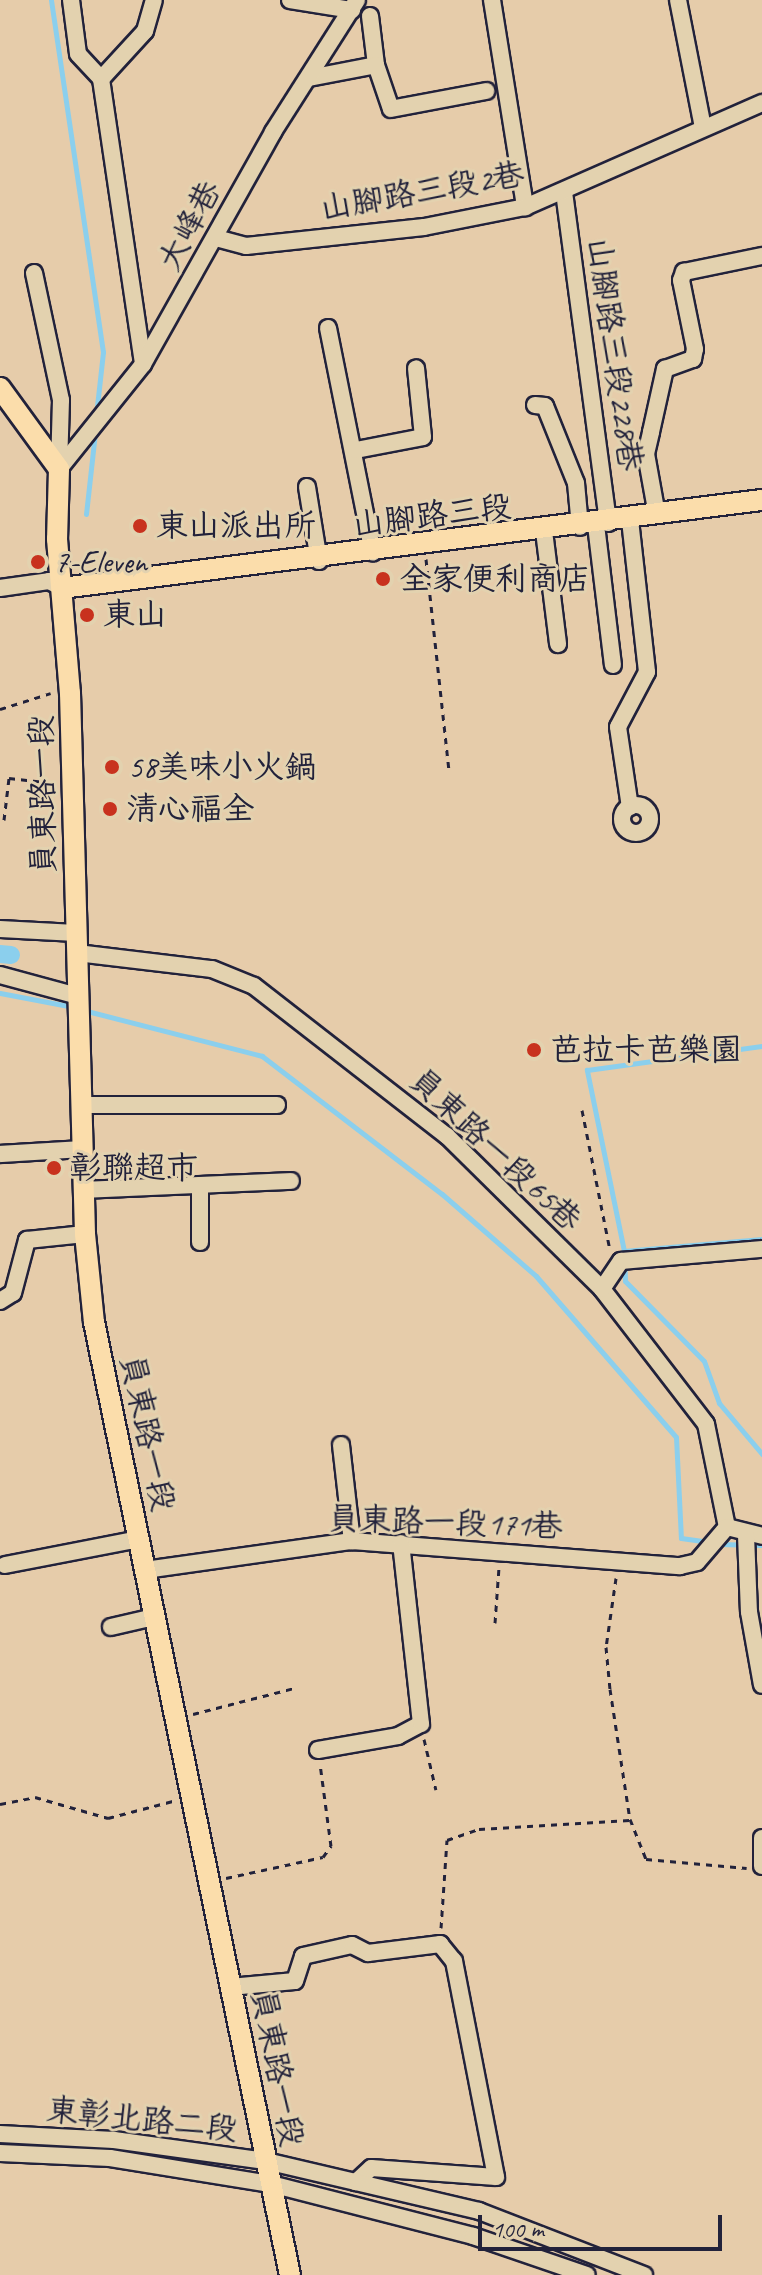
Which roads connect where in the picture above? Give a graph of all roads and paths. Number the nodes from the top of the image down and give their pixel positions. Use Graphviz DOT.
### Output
graph roads {
  1 [pos="71,0"];
  2 [pos="154,0"];
  3 [pos="290,0"];
  4 [pos="492,0"];
  5 [pos="678,0"];
  6 [pos="354,5"];
  7 [pos="370,16"];
  8 [pos="376,65"];
  9 [pos="309,78"];
  10 [pos="101,79"];
  11 [pos="486,91"];
  12 [pos="762,103"];
  13 [pos="703,128"];
  14 [pos="564,192"];
  15 [pos="525,207"];
  16 [pos="216,238"];
  17 [pos="762,256"];
  18 [pos="34,273"];
  19 [pos="328,328"];
  20 [pos="143,364"];
  21 [pos="416,368"];
  22 [pos="0,388"];
  23 [pos="535,405"];
  24 [pos="356,450"];
  25 [pos="59,469"];
  26 [pos="307,487"];
  27 [pos="762,500"];
  28 [pos="657,515"];
  29 [pos="630,520"];
  30 [pos="595,525"];
  31 [pos="544,531"];
  32 [pos="425,546"];
  33 [pos="373,553"];
  34 [pos="319,561"];
  35 [pos="0,588"];
  36 [pos="62,588"];
  37 [pos="558,644"];
  38 [pos="613,665"];
  39 [pos="70,693"];
  40 [pos="0,709"];
  41 [pos="449,770"];
  42 [pos="74,785"];
  43 [pos="630,807"];
  44 [pos="4,820"];
  45 [pos="0,929"];
  46 [pos="77,943"];
  47 [pos="0,975"];
  48 [pos="78,996"];
  49 [pos="82,1105"];
  50 [pos="277,1105"];
  51 [pos="582,1110"];
  52 [pos="83,1149"];
  53 [pos="0,1154"];
  54 [pos="291,1181"];
  55 [pos="200,1185"];
  56 [pos="84,1190"];
  57 [pos="85,1234"];
  58 [pos="200,1242"];
  59 [pos="762,1249"];
  60 [pos="621,1261"];
  61 [pos="602,1289"];
  62 [pos="0,1301"];
  63 [pos="341,1445"];
  64 [pos="727,1527"];
  65 [pos="754,1535"];
  66 [pos="139,1539"];
  67 [pos="352,1541"];
  68 [pos="401,1543"];
  69 [pos="500,1547"];
  70 [pos="619,1562"];
  71 [pos="5,1565"];
  72 [pos="145,1570"];
  73 [pos="154,1617"];
  74 [pos="495,1623"];
  75 [pos="111,1627"];
  76 [pos="762,1685"];
  77 [pos="294,1688"];
  78 [pos="175,1718"];
  79 [pos="421,1724"];
  80 [pos="318,1750"];
  81 [pos="436,1790"];
  82 [pos="193,1796"];
  83 [pos="0,1804"];
  84 [pos="630,1819"];
  85 [pos="762,1838"];
  86 [pos="760,1866"];
  87 [pos="210,1882"];
  88 [pos="440,1944"];
  89 [pos="230,1987"];
  90 [pos="0,2134"];
  91 [pos="0,2153"];
  92 [pos="266,2161"];
  93 [pos="356,2182"];
  94 [pos="271,2184"];
  95 [pos="290,2275"];
  96 [pos="587,2275"];
  97 [pos="644,2275"];
  1 -- 10 [label="street"];
  2 -- 10 [label="street"];
  3 -- 6 [label="street"];
  4 -- 15 [label="street"];
  5 -- 13 [label="street"];
  6 -- 9 [label="street, 大峰巷"];
  7 -- 8 [label="street"];
  8 -- 9 [label="street"];
  8 -- 11 [label="street"];
  9 -- 16 [label="street, 大峰巷"];
  10 -- 20 [label="street"];
  12 -- 13 [label="street, 山腳路三段2巷"];
  13 -- 14 [label="street, 山腳路三段2巷"];
  14 -- 15 [label="street, 山腳路三段2巷"];
  14 -- 30 [label="street, 山腳路三段228巷"];
  15 -- 16 [label="street, 山腳路三段2巷"];
  16 -- 20 [label="street, 大峰巷"];
  17 -- 28 [label="street"];
  18 -- 25 [label="street"];
  19 -- 24 [label="street"];
  20 -- 25 [label="street, 大峰巷"];
  21 -- 24 [label="street"];
  22 -- 25 [label="main road"];
  23 -- 30 [label="street"];
  24 -- 33 [label="street"];
  25 -- 36 [label="main road, 員東路一段"];
  26 -- 34 [label="street"];
  27 -- 28 [label="main road, 山腳路三段"];
  28 -- 29 [label="main road, 山腳路三段"];
  29 -- 30 [label="main road, 山腳路三段"];
  29 -- 43 [label="street"];
  30 -- 31 [label="main road, 山腳路三段"];
  30 -- 38 [label="street"];
  31 -- 32 [label="main road, 山腳路三段"];
  31 -- 37 [label="street"];
  32 -- 33 [label="main road, 山腳路三段"];
  32 -- 41 [label="path"];
  33 -- 34 [label="main road, 山腳路三段"];
  34 -- 36 [label="main road, 山腳路三段"];
  35 -- 36 [label="street"];
  36 -- 39 [label="main road, 員東路一段"];
  39 -- 40 [label="path"];
  39 -- 42 [label="main road, 員東路一段"];
  42 -- 44 [label="path"];
  42 -- 46 [label="main road, 員東路一段"];
  45 -- 46 [label="street, 員東路一段65巷"];
  46 -- 48 [label="main road, 員東路一段"];
  46 -- 61 [label="street, 員東路一段65巷"];
  47 -- 48 [label="street"];
  48 -- 49 [label="main road, 員東路一段"];
  49 -- 50 [label="street"];
  49 -- 52 [label="main road, 員東路一段"];
  51 -- 60 [label="path"];
  52 -- 53 [label="street"];
  52 -- 56 [label="main road, 員東路一段"];
  54 -- 55 [label="street"];
  55 -- 56 [label="street"];
  55 -- 58 [label="street"];
  56 -- 57 [label="main road, 員東路一段"];
  57 -- 62 [label="street"];
  57 -- 66 [label="main road, 員東路一段"];
  59 -- 60 [label="street"];
  60 -- 61 [label="street"];
  61 -- 64 [label="street, 員東路一段65巷"];
  63 -- 67 [label="street"];
  64 -- 65 [label="street"];
  64 -- 70 [label="street, 員東路一段171巷"];
  65 -- 76 [label="street"];
  66 -- 71 [label="street"];
  66 -- 72 [label="main road, 員東路一段"];
  67 -- 68 [label="street, 員東路一段171巷"];
  67 -- 72 [label="street, 員東路一段171巷"];
  68 -- 69 [label="street, 員東路一段171巷"];
  68 -- 79 [label="street"];
  69 -- 70 [label="street, 員東路一段171巷"];
  69 -- 74 [label="path"];
  70 -- 84 [label="path"];
  72 -- 73 [label="main road, 員東路一段"];
  73 -- 75 [label="street"];
  73 -- 78 [label="main road, 員東路一段"];
  77 -- 78 [label="path"];
  78 -- 82 [label="main road, 員東路一段"];
  79 -- 80 [label="street"];
  79 -- 81 [label="path"];
  80 -- 87 [label="path"];
  82 -- 83 [label="path"];
  82 -- 87 [label="main road, 員東路一段"];
  84 -- 86 [label="path"];
  84 -- 88 [label="path"];
  85 -- 86 [label="street"];
  87 -- 89 [label="main road, 員東路一段"];
  88 -- 89 [label="street"];
  88 -- 93 [label="street"];
  89 -- 92 [label="main road, 員東路一段"];
  90 -- 92 [label="street, 東彰北路二段"];
  91 -- 94 [label="street, 東彰北路二段"];
  92 -- 93 [label="street, 東彰北路二段"];
  92 -- 94 [label="main road, 員東路一段"];
  93 -- 97 [label="street, 東彰北路二段"];
  94 -- 95 [label="main road, 員東路一段"];
  94 -- 96 [label="street, 東彰北路二段"];
}
